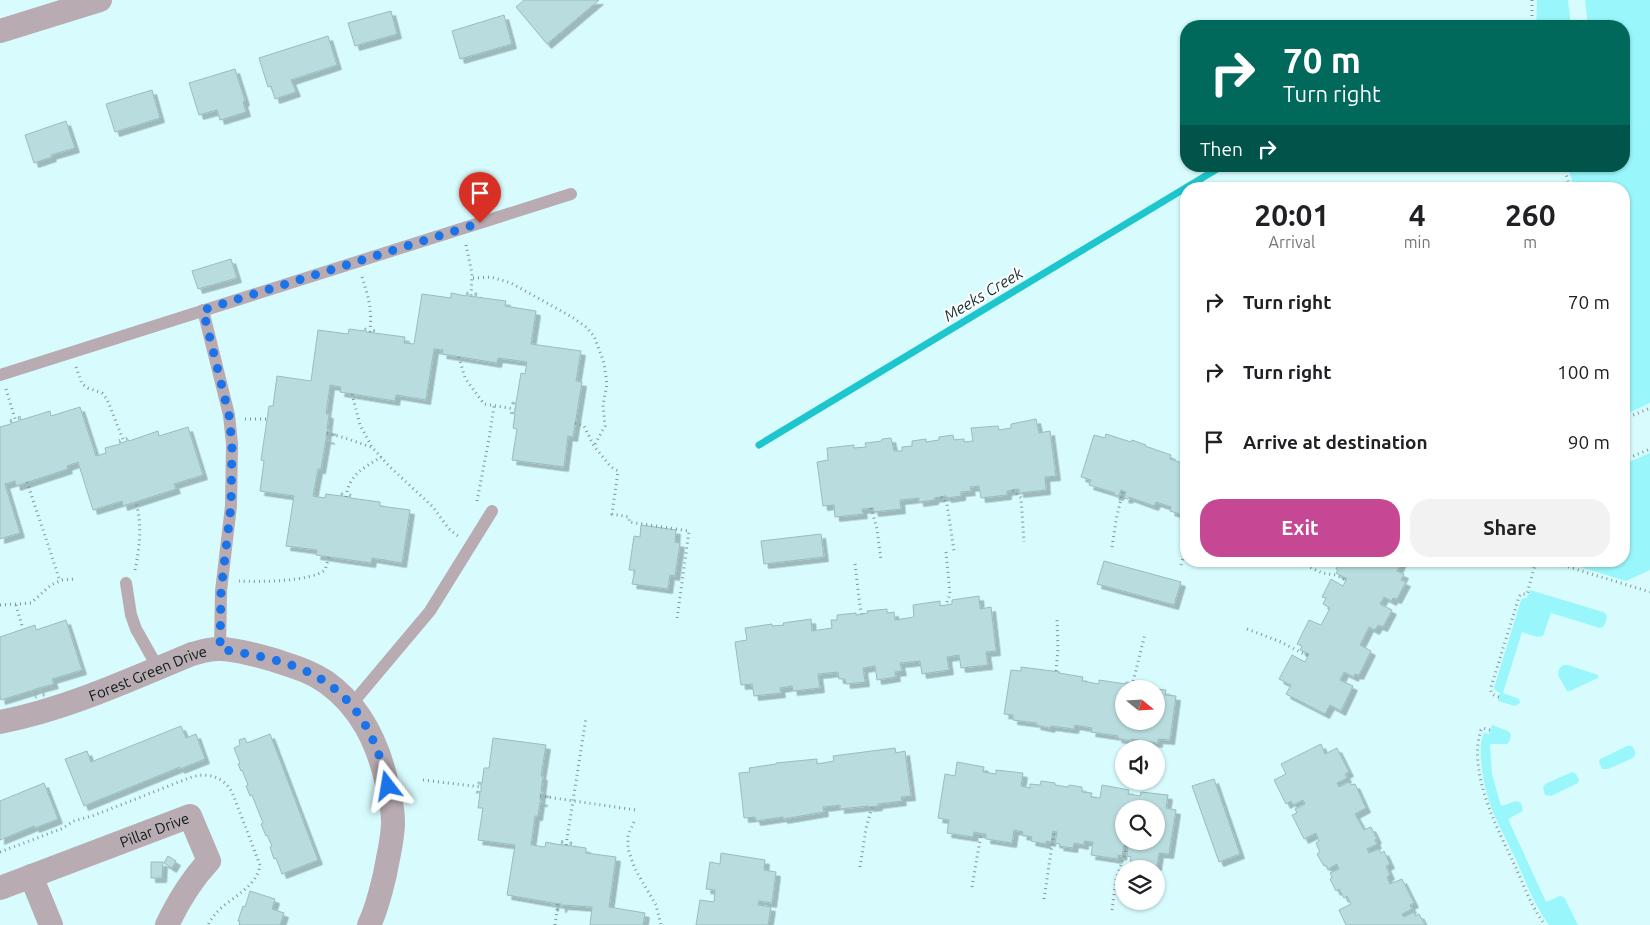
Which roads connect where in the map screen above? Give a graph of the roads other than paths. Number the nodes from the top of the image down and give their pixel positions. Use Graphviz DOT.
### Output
graph roads {
  1 [pos="100,0"];
  2 [pos="0,31"];
  3 [pos="571,194"];
  4 [pos="203,310"];
  5 [pos="1,375"];
  6 [pos="492,511"];
  7 [pos="130,579"];
  8 [pos="220,649"];
  9 [pos="158,668"];
  10 [pos="351,705"];
  11 [pos="0,722"];
  12 [pos="31,876"];
  13 [pos="0,888"];
  14 [pos="51,925"];
  15 [pos="166,925"];
  16 [pos="369,925"];
  1 -- 2 [label="street"];
  3 -- 4 [label="lane"];
  4 -- 5 [label="lane"];
  4 -- 8 [label="lane"];
  6 -- 10 [label="lane"];
  7 -- 9 [label="lane"];
  8 -- 9 [label="street, Forest Green Drive"];
  8 -- 10 [label="street, Forest Green Drive"];
  9 -- 11 [label="street, Forest Green Drive"];
  10 -- 16 [label="street, Forest Green Drive"];
  12 -- 13 [label="street, Pillar Drive"];
  12 -- 14 [label="street"];
  12 -- 15 [label="street, Pillar Drive"];
}
